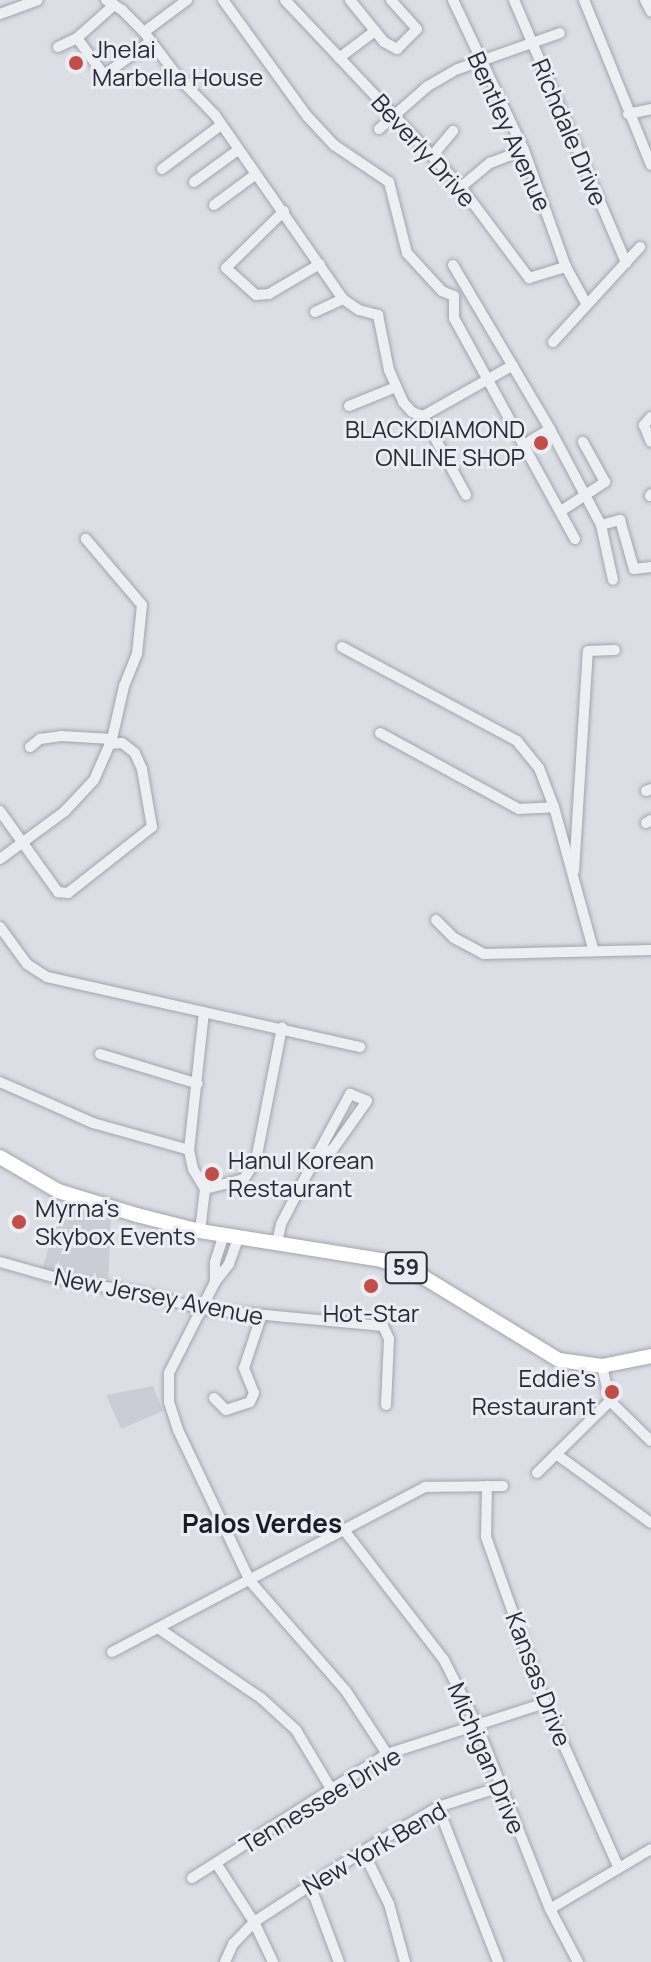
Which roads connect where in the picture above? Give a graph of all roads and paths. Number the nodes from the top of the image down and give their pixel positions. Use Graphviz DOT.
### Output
graph roads {
  1 [pos="38,0"];
  2 [pos="187,0"];
  3 [pos="223,0"];
  4 [pos="285,0"];
  5 [pos="350,0"];
  6 [pos="391,0"];
  7 [pos="453,0"];
  8 [pos="514,0"];
  9 [pos="584,0"];
  10 [pos="645,0"];
  11 [pos="110,3"];
  12 [pos="651,12"];
  13 [pos="0,14"];
  14 [pos="375,31"];
  15 [pos="560,33"];
  16 [pos="147,37"];
  17 [pos="77,38"];
  18 [pos="533,44"];
  19 [pos="58,47"];
  20 [pos="339,58"];
  21 [pos="479,60"];
  22 [pos="651,109"];
  23 [pos="628,114"];
  24 [pos="393,117"];
  25 [pos="221,125"];
  26 [pos="379,129"];
  27 [pos="453,131"];
  28 [pos="238,150"];
  29 [pos="524,150"];
  30 [pos="432,156"];
  31 [pos="651,165"];
  32 [pos="162,169"];
  33 [pos="256,174"];
  34 [pos="194,182"];
  35 [pos="461,187"];
  36 [pos="214,205"];
  37 [pos="284,211"];
  38 [pos="640,247"];
  39 [pos="626,263"];
  40 [pos="320,264"];
  41 [pos="453,265"];
  42 [pos="566,267"];
  43 [pos="343,299"];
  44 [pos="587,305"];
  45 [pos="315,312"];
  46 [pos="553,342"];
  47 [pos="513,365"];
  48 [pos="486,377"];
  49 [pos="396,387"];
  50 [pos="349,406"];
  51 [pos="423,416"];
  52 [pos="651,417"];
  53 [pos="550,429"];
  54 [pos="583,442"];
  55 [pos="651,442"];
  56 [pos="525,444"];
  57 [pos="466,495"];
  58 [pos="587,496"];
  59 [pos="561,511"];
  60 [pos="601,525"];
  61 [pos="86,539"];
  62 [pos="575,539"];
  63 [pos="651,567"];
  64 [pos="613,580"];
  65 [pos="342,647"];
  66 [pos="615,650"];
  67 [pos="380,733"];
  68 [pos="110,742"];
  69 [pos="30,747"];
  70 [pos="554,807"];
  71 [pos="0,811"];
  72 [pos="22,842"];
  73 [pos="0,859"];
  74 [pos="573,881"];
  75 [pos="436,920"];
  76 [pos="2,935"];
  77 [pos="593,949"];
  78 [pos="651,950"];
  79 [pos="204,1013"];
  80 [pos="282,1028"];
  81 [pos="360,1047"];
  82 [pos="100,1054"];
  83 [pos="0,1082"];
  84 [pos="198,1084"];
  85 [pos="189,1150"];
  86 [pos="0,1157"];
  87 [pos="316,1157"];
  88 [pos="205,1189"];
  89 [pos="200,1231"];
  90 [pos="232,1235"];
  91 [pos="277,1242"];
  92 [pos="0,1262"];
  93 [pos="202,1309"];
  94 [pos="261,1317"];
  95 [pos="651,1356"];
  96 [pos="602,1366"];
  97 [pos="214,1398"];
  98 [pos="610,1401"];
  99 [pos="386,1405"];
  100 [pos="651,1440"];
  101 [pos="556,1454"];
  102 [pos="537,1473"];
  103 [pos="487,1486"];
  104 [pos="503,1486"];
  105 [pos="651,1523"];
  106 [pos="344,1530"];
  107 [pos="250,1581"];
  108 [pos="158,1628"];
  109 [pos="112,1652"];
  110 [pos="545,1703"];
  111 [pos="476,1723"];
  112 [pos="387,1754"];
  113 [pos="330,1787"];
  114 [pos="500,1787"];
  115 [pos="438,1807"];
  116 [pos="651,1849"];
  117 [pos="363,1851"];
  118 [pos="216,1863"];
  119 [pos="618,1866"];
  120 [pos="192,1878"];
  121 [pos="310,1885"];
  122 [pos="550,1909"];
  123 [pos="254,1922"];
  124 [pos="225,1962"];
  125 [pos="273,1962"];
  126 [pos="339,1962"];
  127 [pos="405,1962"];
  128 [pos="498,1962"];
  129 [pos="578,1962"];
  1 -- 13 [label="street"];
  2 -- 16 [label="street"];
  3 -- 48 [label="street"];
  4 -- 20 [label="street, Beverly Drive"];
  5 -- 14 [label="street"];
  6 -- 14 [label="street"];
  7 -- 21 [label="street, Bentley Avenue"];
  8 -- 18 [label="street, Richdale Drive"];
  9 -- 23 [label="street"];
  10 -- 12 [label="street"];
  11 -- 16 [label="street"];
  11 -- 17 [label="street"];
  14 -- 20 [label="street"];
  15 -- 18 [label="street"];
  16 -- 17 [label="street"];
  16 -- 25 [label="street"];
  17 -- 19 [label="street"];
  18 -- 21 [label="street"];
  18 -- 39 [label="street, Richdale Drive"];
  20 -- 24 [label="street, Beverly Drive"];
  21 -- 24 [label="street"];
  21 -- 29 [label="street, Bentley Avenue"];
  22 -- 23 [label="street"];
  23 -- 31 [label="street"];
  24 -- 26 [label="street"];
  24 -- 30 [label="street, Beverly Drive"];
  25 -- 28 [label="street"];
  25 -- 32 [label="street"];
  27 -- 30 [label="street"];
  28 -- 33 [label="street"];
  28 -- 34 [label="street"];
  29 -- 35 [label="street"];
  29 -- 42 [label="street, Bentley Avenue"];
  30 -- 35 [label="street, Beverly Drive"];
  33 -- 36 [label="street"];
  33 -- 37 [label="street"];
  35 -- 42 [label="street, Beverly Drive"];
  37 -- 40 [label="street"];
  37 -- 40 [label="street"];
  38 -- 39 [label="street"];
  39 -- 44 [label="street"];
  40 -- 43 [label="street"];
  41 -- 47 [label="street"];
  42 -- 44 [label="street, Bentley Avenue"];
  43 -- 45 [label="street"];
  43 -- 49 [label="street"];
  44 -- 46 [label="street"];
  47 -- 48 [label="street"];
  47 -- 53 [label="street"];
  48 -- 51 [label="street"];
  48 -- 56 [label="street"];
  49 -- 50 [label="street"];
  49 -- 51 [label="street"];
  51 -- 57 [label="street"];
  52 -- 55 [label="street"];
  53 -- 56 [label="street"];
  53 -- 58 [label="street"];
  54 -- 58 [label="street"];
  56 -- 59 [label="street"];
  58 -- 59 [label="street"];
  58 -- 60 [label="street"];
  59 -- 62 [label="street"];
  60 -- 63 [label="street"];
  60 -- 64 [label="street"];
  61 -- 68 [label="street"];
  65 -- 70 [label="street"];
  66 -- 74 [label="street"];
  67 -- 70 [label="street"];
  68 -- 69 [label="street"];
  68 -- 72 [label="street"];
  68 -- 72 [label="street"];
  70 -- 74 [label="street"];
  71 -- 72 [label="street"];
  72 -- 73 [label="street"];
  74 -- 77 [label="street"];
  75 -- 77 [label="street"];
  76 -- 79 [label="street"];
  77 -- 78 [label="street"];
  79 -- 80 [label="street"];
  79 -- 84 [label="street"];
  80 -- 81 [label="street"];
  80 -- 88 [label="street"];
  82 -- 84 [label="street"];
  83 -- 85 [label="street"];
  84 -- 85 [label="street"];
  85 -- 88 [label="street"];
  86 -- 89 [label="main road, 59"];
  87 -- 87 [label="street"];
  87 -- 91 [label="street"];
  88 -- 89 [label="street"];
  89 -- 90 [label="main road, 59"];
  90 -- 91 [label="main road, 59"];
  90 -- 93 [label="street"];
  91 -- 96 [label="main road, 59"];
  92 -- 93 [label="street, New Jersey Avenue"];
  93 -- 94 [label="street, New Jersey Avenue"];
  93 -- 107 [label="street"];
  94 -- 97 [label="street"];
  94 -- 99 [label="street, New Jersey Avenue"];
  95 -- 96 [label="main road, 59"];
  96 -- 98 [label="street"];
  98 -- 100 [label="street"];
  98 -- 101 [label="street"];
  101 -- 102 [label="street"];
  101 -- 105 [label="street"];
  103 -- 104 [label="street"];
  103 -- 106 [label="street"];
  103 -- 110 [label="street, Kansas Drive"];
  106 -- 107 [label="street"];
  106 -- 111 [label="street, Michigan Drive"];
  107 -- 108 [label="street"];
  107 -- 112 [label="street"];
  108 -- 109 [label="street"];
  108 -- 113 [label="street"];
  110 -- 111 [label="street, Tennessee Drive"];
  110 -- 119 [label="street, Kansas Drive"];
  111 -- 112 [label="street, Tennessee Drive"];
  111 -- 114 [label="street, Michigan Drive"];
  112 -- 113 [label="street, Tennessee Drive"];
  113 -- 118 [label="street, Tennessee Drive"];
  114 -- 115 [label="street, New York Bend"];
  114 -- 122 [label="street, Michigan Drive"];
  115 -- 117 [label="street, New York Bend"];
  115 -- 128 [label="street"];
  116 -- 119 [label="street"];
  117 -- 121 [label="street, New York Bend"];
  117 -- 127 [label="street"];
  118 -- 120 [label="street, Tennessee Drive"];
  118 -- 123 [label="street"];
  119 -- 122 [label="street"];
  121 -- 123 [label="street, New York Bend"];
  121 -- 126 [label="street"];
  122 -- 129 [label="street, Michigan Drive"];
  123 -- 124 [label="street, New York Bend"];
  123 -- 125 [label="street"];
}
